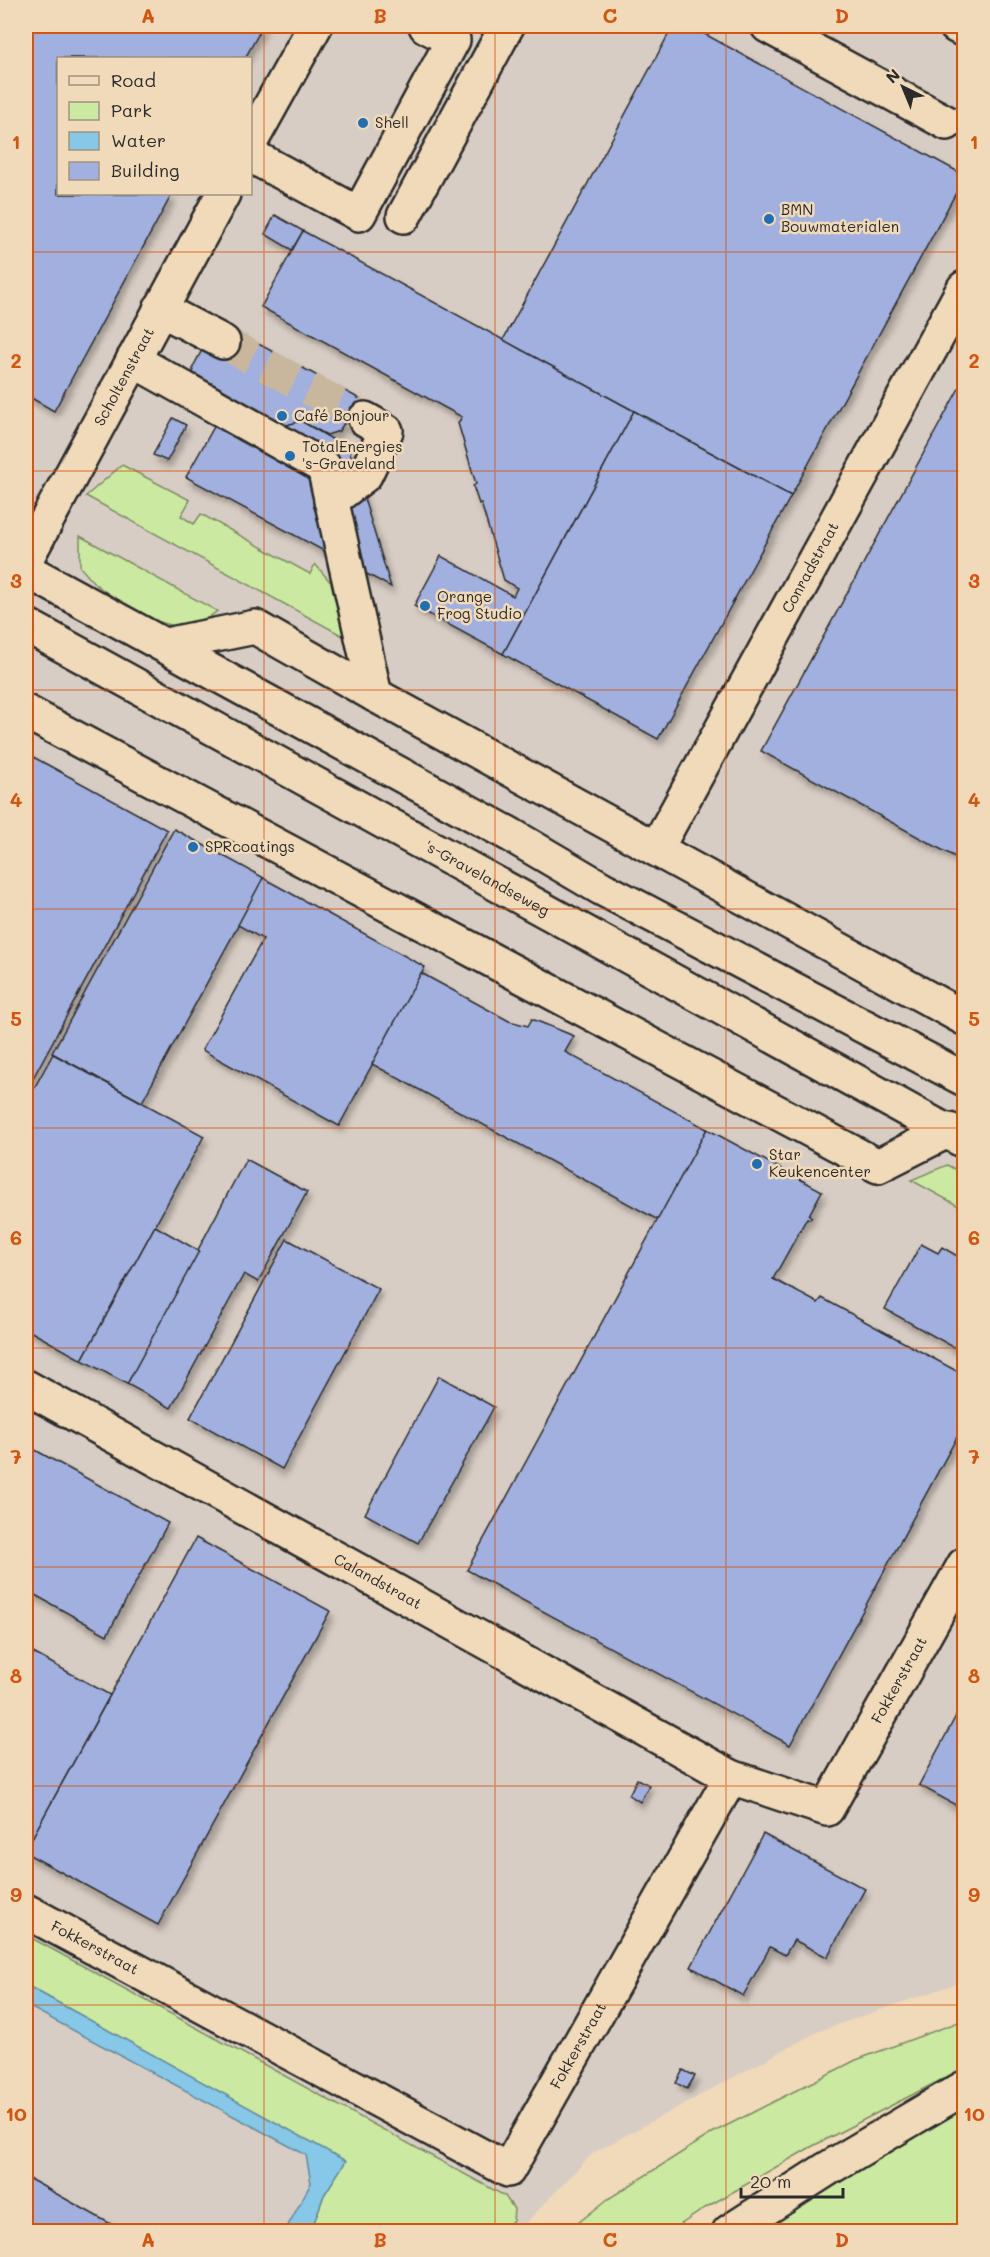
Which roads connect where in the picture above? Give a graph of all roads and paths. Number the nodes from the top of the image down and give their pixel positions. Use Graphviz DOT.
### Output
graph roads {
  1 [pos="315,26"];
  2 [pos="426,26"];
  3 [pos="507,26"];
  4 [pos="768,26"];
  5 [pos="956,26"];
  6 [pos="964,30"];
  7 [pos="947,123"];
  8 [pos="252,139"];
  9 [pos="252,156"];
  10 [pos="222,195"];
  11 [pos="404,216"];
  12 [pos="964,288"];
  13 [pos="160,309"];
  14 [pos="223,342"];
  15 [pos="133,360"];
  16 [pos="365,420"];
  17 [pos="331,501"];
  18 [pos="37,509"];
  19 [pos="26,559"];
  20 [pos="26,570"];
  21 [pos="26,625"];
  22 [pos="166,645"];
  23 [pos="375,695"];
  24 [pos="26,712"];
  25 [pos="656,849"];
  26 [pos="964,1018"];
  27 [pos="964,1079"];
  28 [pos="957,1136"];
  29 [pos="26,1387"];
  30 [pos="964,1565"];
  31 [pos="731,1777"];
  32 [pos="26,1911"];
  33 [pos="964,2088"];
  34 [pos="729,2232"];
  1 -- 8 [label="main road"];
  2 -- 9 [label="main road"];
  3 -- 11 [label="main road"];
  4 -- 7 [label="main road"];
  5 -- 6 [label="main road"];
  10 -- 13 [label="main road, Scholtenstraat"];
  12 -- 25 [label="main road, Conradstraat"];
  13 -- 14 [label="main road"];
  13 -- 15 [label="main road, Scholtenstraat"];
  15 -- 17 [label="main road"];
  15 -- 18 [label="main road, Scholtenstraat"];
  16 -- 17 [label="main road"];
  17 -- 23 [label="main road"];
  18 -- 19 [label="main road, Scholtenstraat"];
  20 -- 22 [label="main road"];
  21 -- 28 [label="main road, 's-Gravelandseweg"];
  22 -- 23 [label="main road"];
  22 -- 27 [label="main road"];
  23 -- 25 [label="main road"];
  24 -- 28 [label="main road, 's-Gravelandseweg"];
  25 -- 26 [label="main road"];
  29 -- 31 [label="main road, Calandstraat"];
  30 -- 31 [label="main road, Fokkerstraat"];
  31 -- 32 [label="main road, Fokkerstraat"];
  33 -- 34 [label="main road"];
}
